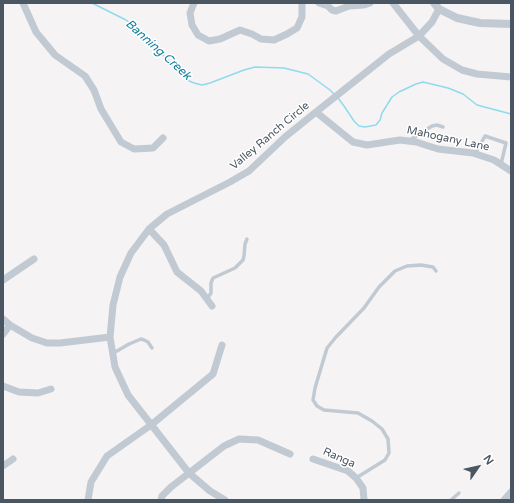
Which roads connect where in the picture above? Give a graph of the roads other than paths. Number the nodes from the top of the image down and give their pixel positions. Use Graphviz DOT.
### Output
graph roads {
  1 [pos="23,3"];
  2 [pos="194,3"];
  3 [pos="302,3"];
  4 [pos="319,3"];
  5 [pos="370,3"];
  6 [pos="393,3"];
  7 [pos="437,6"];
  8 [pos="511,24"];
  9 [pos="419,36"];
  10 [pos="511,77"];
  11 [pos="316,112"];
  12 [pos="443,127"];
  13 [pos="163,138"];
  14 [pos="409,141"];
  15 [pos="475,154"];
  16 [pos="501,164"];
  17 [pos="511,171"];
  18 [pos="150,229"];
  19 [pos="247,240"];
  20 [pos="34,259"];
  21 [pos="436,272"];
  22 [pos="3,280"];
  23 [pos="207,299"];
  24 [pos="212,306"];
  25 [pos="3,318"];
  26 [pos="10,325"];
  27 [pos="3,334"];
  28 [pos="110,337"];
  29 [pos="222,345"];
  30 [pos="152,348"];
  31 [pos="113,352"];
  32 [pos="3,386"];
  33 [pos="51,389"];
  34 [pos="151,425"];
  35 [pos="290,454"];
  36 [pos="13,459"];
  37 [pos="313,459"];
  38 [pos="3,466"];
  39 [pos="189,473"];
  40 [pos="356,478"];
  41 [pos="511,492"];
  42 [pos="459,493"];
  43 [pos="88,500"];
  44 [pos="161,500"];
  45 [pos="225,500"];
  46 [pos="364,500"];
  47 [pos="451,500"];
  48 [pos="504,500"];
  1 -- 13 [label="street"];
  2 -- 3 [label="street"];
  4 -- 5 [label="street"];
  6 -- 9 [label="street"];
  7 -- 8 [label="street"];
  7 -- 9 [label="street, Valley Ranch Circle"];
  9 -- 10 [label="street"];
  9 -- 11 [label="street, Valley Ranch Circle"];
  11 -- 14 [label="street, Mahogany Lane"];
  11 -- 18 [label="street, Valley Ranch Circle"];
  12 -- 14 [label="lane"];
  14 -- 15 [label="street, Mahogany Lane"];
  15 -- 16 [label="street, Mahogany Lane"];
  15 -- 16 [label="lane"];
  16 -- 17 [label="street, Mahogany Lane"];
  18 -- 23 [label="street"];
  18 -- 28 [label="street, Valley Ranch Circle"];
  19 -- 23 [label="lane"];
  20 -- 22 [label="street"];
  21 -- 40 [label="lane"];
  23 -- 24 [label="street"];
  25 -- 26 [label="street"];
  26 -- 27 [label="street"];
  26 -- 28 [label="street"];
  28 -- 31 [label="street, Valley Ranch Circle"];
  29 -- 34 [label="street"];
  30 -- 31 [label="lane"];
  31 -- 34 [label="street, Valley Ranch Circle"];
  32 -- 33 [label="street"];
  34 -- 39 [label="street, Valley Ranch Circle"];
  34 -- 43 [label="street"];
  35 -- 39 [label="street"];
  36 -- 38 [label="street"];
  37 -- 40 [label="street, Ranga"];
  39 -- 44 [label="street"];
  39 -- 45 [label="street, Valley Ranch Circle"];
  40 -- 46 [label="street, Ranga"];
  41 -- 48 [label="street"];
  42 -- 47 [label="lane"];
}
